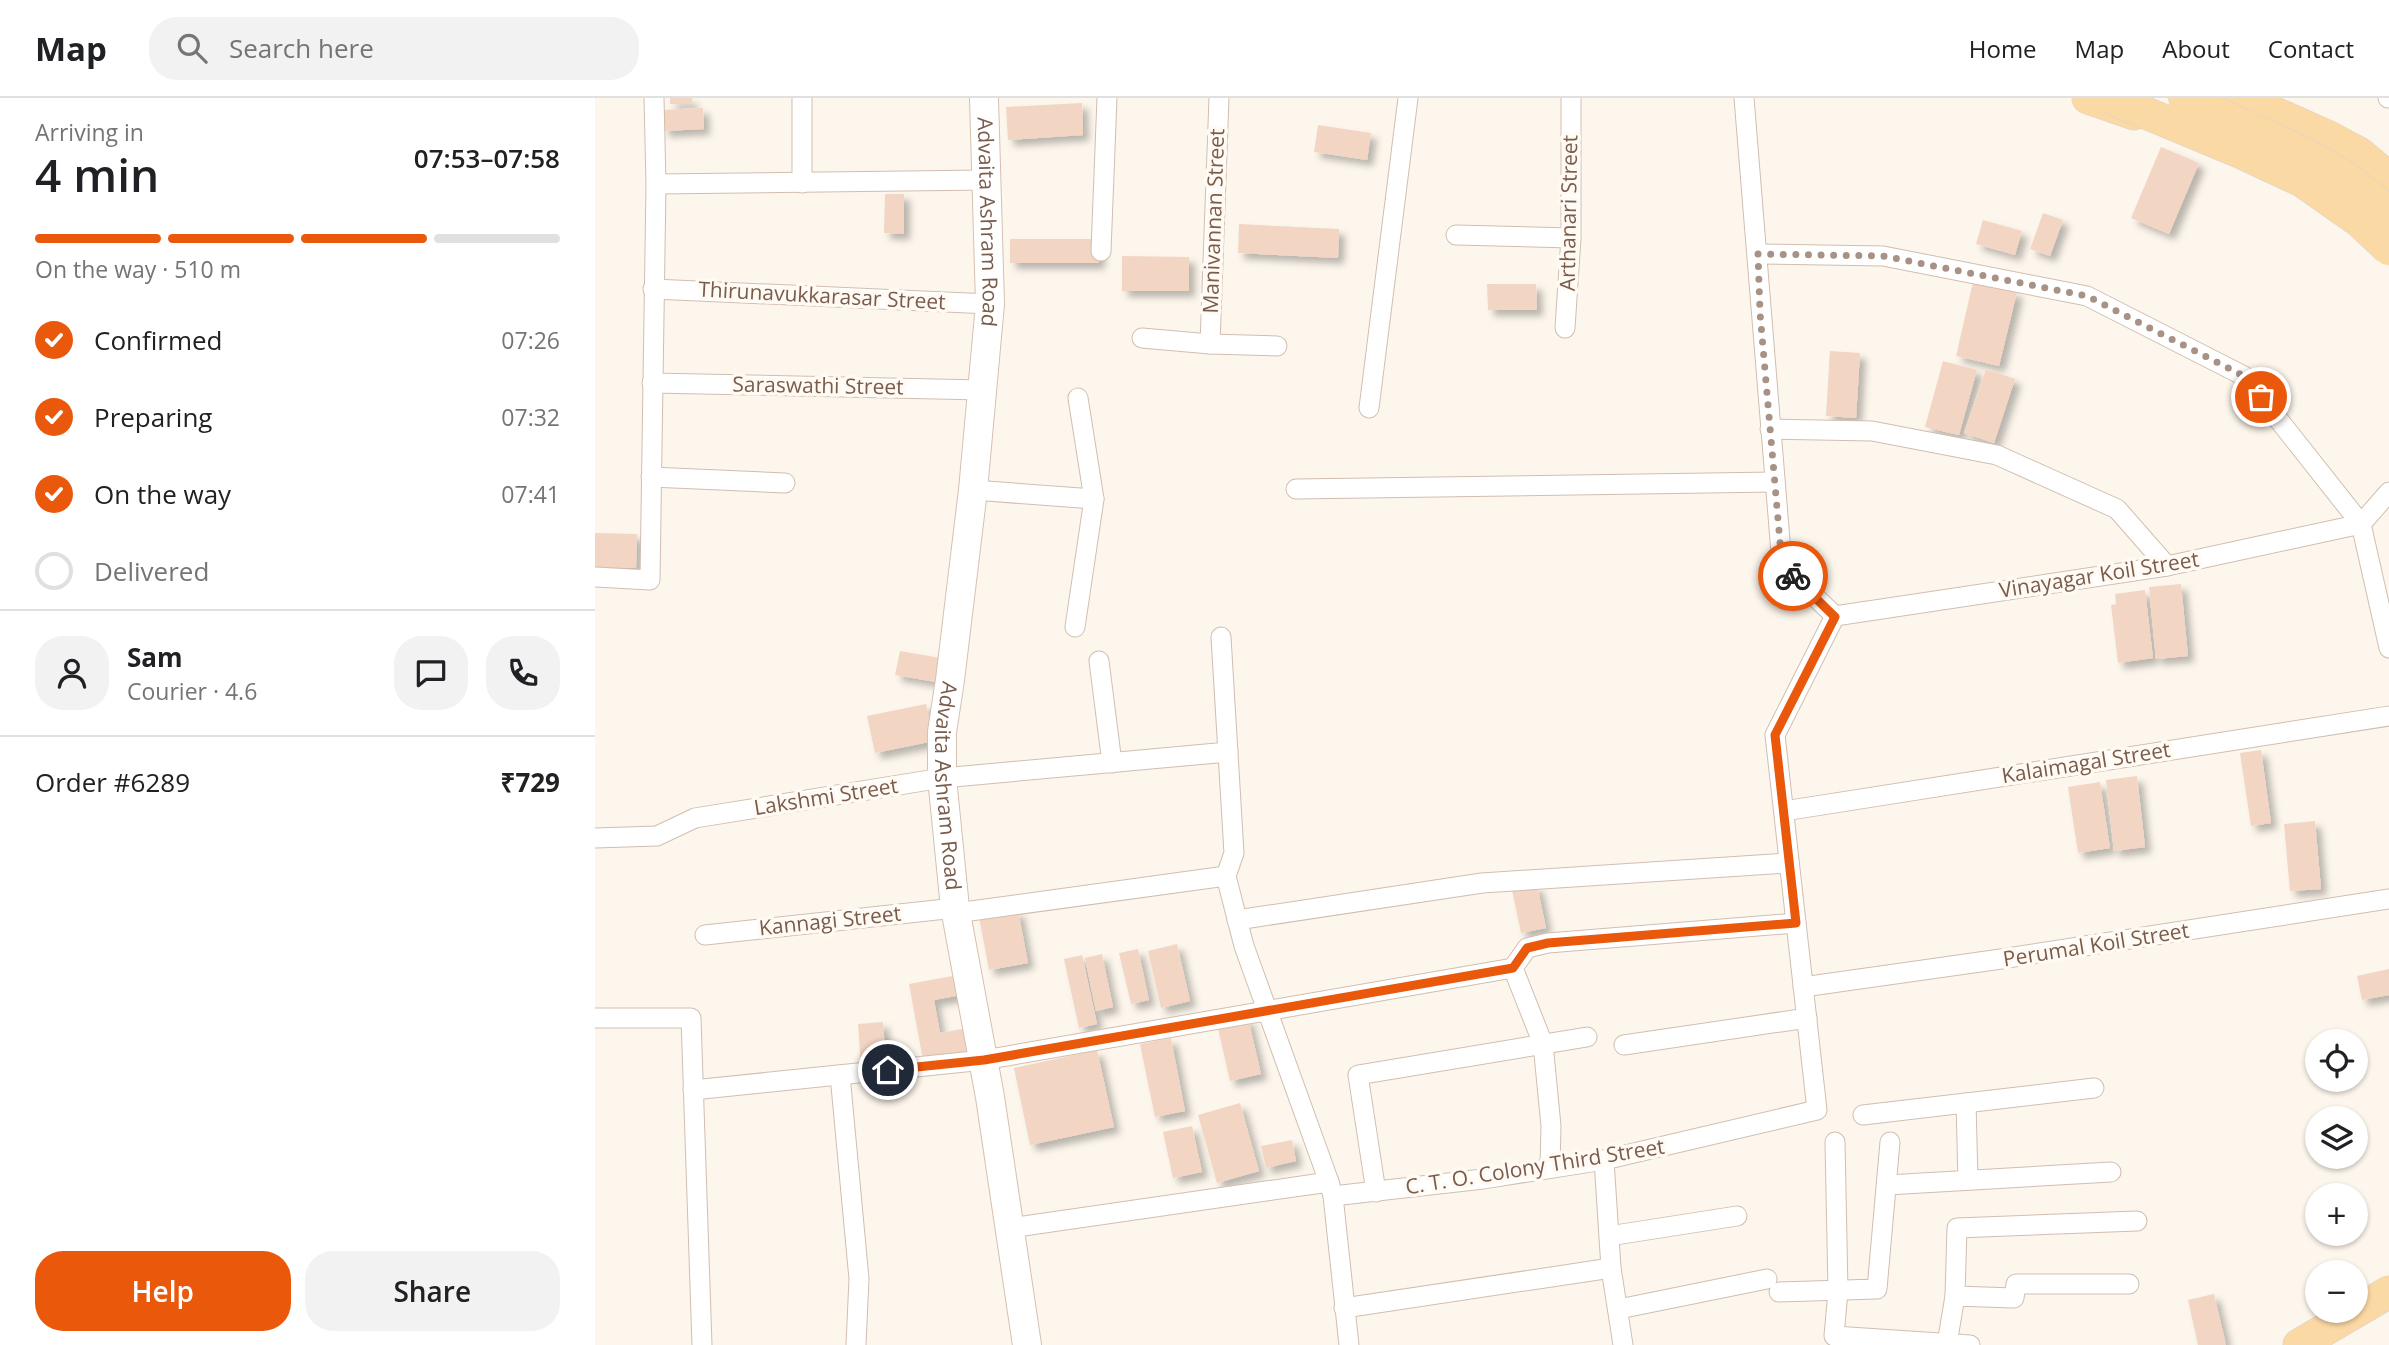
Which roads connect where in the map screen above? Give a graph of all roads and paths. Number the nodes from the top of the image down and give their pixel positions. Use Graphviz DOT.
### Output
graph roads {
  1 [pos="654,98"];
  2 [pos="802,98"];
  3 [pos="984,98"];
  4 [pos="1107,98"];
  5 [pos="1219,98"];
  6 [pos="1408,98"];
  7 [pos="1571,98"];
  8 [pos="1744,98"];
  9 [pos="2088,98"];
  10 [pos="2110,98"];
  11 [pos="2151,98"];
  12 [pos="2184,98"];
  13 [pos="2204,98"];
  14 [pos="2241,98"];
  15 [pos="2293,108"];
  16 [pos="2389,178"];
  17 [pos="985,180"];
  18 [pos="2287,181"];
  19 [pos="802,183"];
  20 [pos="656,184"];
  21 [pos="2389,201"];
  22 [pos="2389,212"];
  23 [pos="2389,230"];
  24 [pos="1456,235"];
  25 [pos="1571,238"];
  26 [pos="2389,249"];
  27 [pos="1101,251"];
  28 [pos="1758,254"];
  29 [pos="2389,257"];
  30 [pos="653,289"];
  31 [pos="990,304"];
  32 [pos="1565,328"];
  33 [pos="1142,338"];
  34 [pos="1210,344"];
  35 [pos="1277,346"];
  36 [pos="652,383"];
  37 [pos="983,390"];
  38 [pos="1078,398"];
  39 [pos="1369,408"];
  40 [pos="1770,429"];
  41 [pos="651,477"];
  42 [pos="1775,482"];
  43 [pos="785,483"];
  44 [pos="1296,489"];
  45 [pos="973,490"];
  46 [pos="2389,492"];
  47 [pos="1094,499"];
  48 [pos="2361,524"];
  49 [pos="2167,566"];
  50 [pos="595,577"];
  51 [pos="1835,617"];
  52 [pos="1075,627"];
  53 [pos="1221,638"];
  54 [pos="2389,648"];
  55 [pos="1099,661"];
  56 [pos="2389,716"];
  57 [pos="1228,752"];
  58 [pos="1112,763"];
  59 [pos="942,778"];
  60 [pos="1784,811"];
  61 [pos="595,838"];
  62 [pos="1789,863"];
  63 [pos="1226,876"];
  64 [pos="2389,900"];
  65 [pos="955,910"];
  66 [pos="1237,919"];
  67 [pos="1796,923"];
  68 [pos="705,934"];
  69 [pos="1513,968"];
  70 [pos="1803,987"];
  71 [pos="1267,1012"];
  72 [pos="595,1018"];
  73 [pos="1807,1018"];
  74 [pos="1587,1037"];
  75 [pos="1543,1044"];
  76 [pos="1624,1045"];
  77 [pos="984,1060"];
  78 [pos="841,1075"];
  79 [pos="2094,1088"];
  80 [pos="693,1090"];
  81 [pos="1966,1103"];
  82 [pos="1863,1115"];
  83 [pos="1835,1142"];
  84 [pos="1891,1142"];
  85 [pos="1604,1160"];
  86 [pos="1550,1167"];
  87 [pos="2111,1172"];
  88 [pos="1968,1180"];
  89 [pos="1887,1185"];
  90 [pos="1331,1189"];
  91 [pos="1376,1192"];
  92 [pos="1737,1216"];
  93 [pos="2137,1221"];
  94 [pos="1010,1228"];
  95 [pos="1609,1236"];
  96 [pos="1611,1268"];
  97 [pos="2129,1284"];
  98 [pos="1837,1291"];
  99 [pos="2389,1292"];
  100 [pos="1955,1296"];
  101 [pos="2389,1304"];
  102 [pos="1344,1308"];
  103 [pos="1619,1309"];
  104 [pos="2389,1316"];
  105 [pos="1834,1340"];
  106 [pos="1947,1344"];
  107 [pos="702,1345"];
  108 [pos="856,1345"];
  109 [pos="1027,1345"];
  110 [pos="1349,1345"];
  111 [pos="1622,1345"];
  112 [pos="1970,1345"];
  113 [pos="2298,1345"];
  114 [pos="2319,1345"];
  115 [pos="2341,1345"];
  1 -- 20 [label="street"];
  2 -- 19 [label="street"];
  3 -- 17 [label="street, Advaita Ashram Road"];
  4 -- 27 [label="street"];
  5 -- 34 [label="street, Manivannan Street"];
  6 -- 39 [label="street"];
  7 -- 25 [label="street, Arthanari Street"];
  8 -- 28 [label="street"];
  9 -- 18 [label="main road"];
  10 -- 26 [label="main road, bridge"];
  11 -- 23 [label="main road"];
  12 -- 22 [label="main road, bridge"];
  13 -- 21 [label="main road"];
  14 -- 15 [label="main road"];
  15 -- 16 [label="main road"];
  15 -- 18 [label="street"];
  17 -- 19 [label="street"];
  17 -- 31 [label="street, Advaita Ashram Road"];
  18 -- 29 [label="main road"];
  19 -- 20 [label="street"];
  20 -- 30 [label="street"];
  24 -- 25 [label="street"];
  25 -- 32 [label="street, Arthanari Street"];
  28 -- 40 [label="street"];
  28 -- 48 [label="street"];
  30 -- 31 [label="street, Thirunavukkarasar Street"];
  30 -- 36 [label="street"];
  31 -- 37 [label="street, Advaita Ashram Road"];
  33 -- 34 [label="street"];
  34 -- 35 [label="street"];
  36 -- 37 [label="street, Saraswathi Street"];
  36 -- 41 [label="street"];
  37 -- 45 [label="street, Advaita Ashram Road"];
  38 -- 47 [label="street"];
  40 -- 42 [label="street"];
  40 -- 49 [label="street"];
  41 -- 43 [label="street"];
  41 -- 50 [label="street"];
  42 -- 44 [label="street"];
  42 -- 51 [label="street"];
  45 -- 47 [label="street"];
  45 -- 59 [label="street, Advaita Ashram Road"];
  46 -- 48 [label="street"];
  47 -- 52 [label="street"];
  48 -- 49 [label="street, Vinayagar Koil Street"];
  48 -- 54 [label="street"];
  49 -- 51 [label="street, Vinayagar Koil Street"];
  51 -- 60 [label="street"];
  53 -- 57 [label="street"];
  55 -- 58 [label="street"];
  56 -- 60 [label="street, Kalaimagal Street"];
  57 -- 58 [label="street, Lakshmi Street"];
  57 -- 63 [label="street"];
  58 -- 59 [label="street, Lakshmi Street"];
  59 -- 61 [label="street, Lakshmi Street"];
  59 -- 65 [label="street, Advaita Ashram Road"];
  60 -- 62 [label="street"];
  62 -- 66 [label="street"];
  62 -- 67 [label="street"];
  63 -- 65 [label="street, Kannagi Street"];
  63 -- 66 [label="street"];
  64 -- 70 [label="street, Perumal Koil Street"];
  65 -- 68 [label="street, Kannagi Street"];
  65 -- 77 [label="street, Advaita Ashram Road"];
  66 -- 71 [label="street"];
  67 -- 69 [label="street"];
  67 -- 70 [label="street"];
  69 -- 71 [label="street"];
  69 -- 75 [label="street"];
  70 -- 73 [label="street"];
  71 -- 77 [label="street"];
  71 -- 90 [label="street"];
  72 -- 80 [label="street"];
  73 -- 76 [label="street"];
  73 -- 85 [label="street, C. T. O. Colony Third Street"];
  74 -- 75 [label="street"];
  75 -- 86 [label="street"];
  75 -- 91 [label="street"];
  77 -- 78 [label="street"];
  77 -- 94 [label="street, Advaita Ashram Road"];
  78 -- 80 [label="street"];
  78 -- 108 [label="street"];
  79 -- 81 [label="street"];
  80 -- 107 [label="street"];
  81 -- 82 [label="street"];
  81 -- 88 [label="street"];
  83 -- 98 [label="street"];
  84 -- 89 [label="street"];
  85 -- 86 [label="street, C. T. O. Colony Third Street"];
  85 -- 95 [label="street"];
  86 -- 91 [label="street, C. T. O. Colony Third Street"];
  87 -- 88 [label="street"];
  88 -- 89 [label="street"];
  89 -- 98 [label="street"];
  90 -- 91 [label="street, C. T. O. Colony Third Street"];
  90 -- 94 [label="street, C. T. O. Colony Third Street"];
  90 -- 102 [label="street"];
  92 -- 95 [label="street"];
  93 -- 100 [label="street"];
  94 -- 109 [label="street, Advaita Ashram Road"];
  95 -- 96 [label="street"];
  96 -- 102 [label="street"];
  96 -- 103 [label="street"];
  97 -- 100 [label="street"];
  98 -- 103 [label="street"];
  98 -- 105 [label="street"];
  99 -- 113 [label="main road"];
  100 -- 106 [label="street"];
  101 -- 114 [label="main road"];
  102 -- 110 [label="street"];
  103 -- 111 [label="street"];
  104 -- 115 [label="main road"];
  105 -- 106 [label="street"];
  106 -- 112 [label="street"];
}
